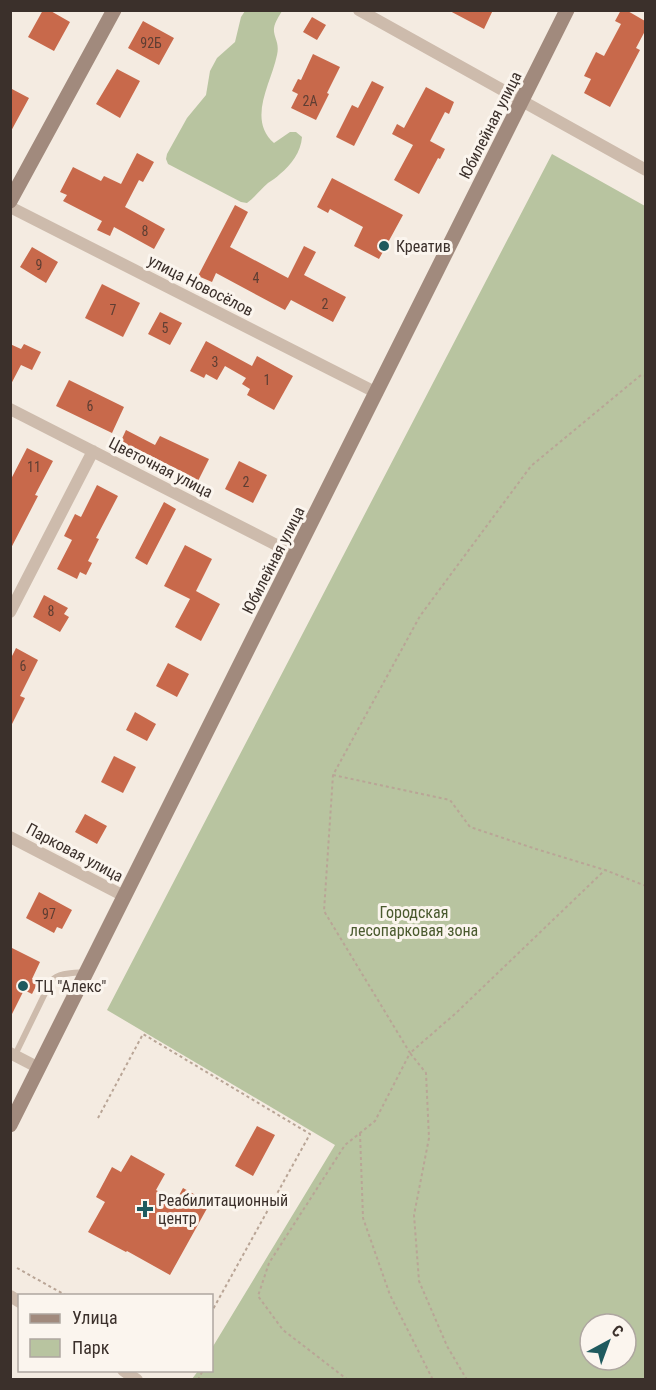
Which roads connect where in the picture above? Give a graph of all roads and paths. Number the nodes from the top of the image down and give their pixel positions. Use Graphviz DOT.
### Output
graph roads {
  1 [pos="114,10"];
  2 [pos="359,10"];
  3 [pos="567,10"];
  4 [pos="522,102"];
  5 [pos="645,170"];
  6 [pos="10,201"];
  7 [pos="10,207"];
  8 [pos="645,376"];
  9 [pos="376,393"];
  10 [pos="10,409"];
  11 [pos="93,451"];
  12 [pos="296,555"];
  13 [pos="10,612"];
  14 [pos="333,775"];
  15 [pos="10,837"];
  16 [pos="605,870"];
  17 [pos="645,886"];
  18 [pos="124,896"];
  19 [pos="87,972"];
  20 [pos="410,1053"];
  21 [pos="13,1054"];
  22 [pos="39,1068"];
  23 [pos="98,1118"];
  24 [pos="10,1125"];
  25 [pos="360,1133"];
  26 [pos="17,1268"];
  27 [pos="63,1294"];
  28 [pos="213,1309"];
  29 [pos="348,1380"];
  30 [pos="433,1380"];
  31 [pos="467,1380"];
  1 -- 6 [label="street"];
  2 -- 4 [label="street"];
  3 -- 4 [label="street, Юбилейная улица"];
  4 -- 5 [label="street"];
  4 -- 9 [label="street, Юбилейная улица"];
  7 -- 9 [label="street, улица Новосёлов"];
  8 -- 14 [label="path"];
  9 -- 12 [label="street, Юбилейная улица"];
  10 -- 11 [label="street, Цветочная улица"];
  11 -- 12 [label="street, Цветочная улица"];
  11 -- 13 [label="street"];
  12 -- 18 [label="street, Юбилейная улица"];
  14 -- 16 [label="path"];
  14 -- 20 [label="path"];
  15 -- 18 [label="street, Парковая улица"];
  16 -- 17 [label="path"];
  16 -- 20 [label="path"];
  18 -- 19 [label="street, Юбилейная улица"];
  19 -- 21 [label="lane"];
  19 -- 22 [label="street, Юбилейная улица"];
  20 -- 25 [label="path"];
  20 -- 31 [label="path"];
  21 -- 22 [label="street"];
  22 -- 24 [label="street, Юбилейная улица"];
  23 -- 28 [label="path"];
  25 -- 29 [label="path"];
  25 -- 30 [label="path"];
  26 -- 27 [label="path"];
}
